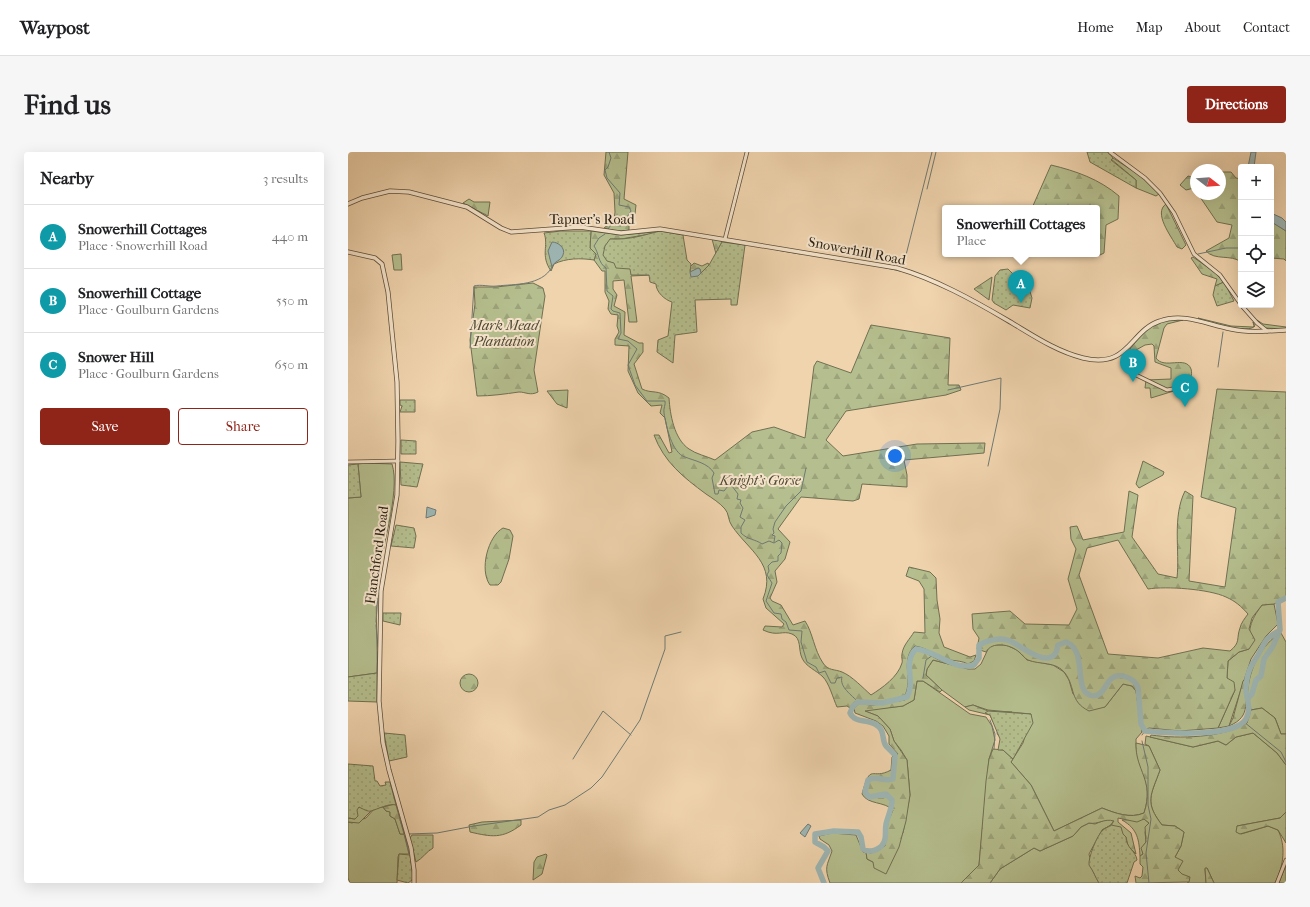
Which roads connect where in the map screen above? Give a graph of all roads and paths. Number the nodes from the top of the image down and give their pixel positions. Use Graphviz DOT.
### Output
graph roads {
  1 [pos="747,152"];
  2 [pos="1110,152"];
  3 [pos="348,204"];
  4 [pos="725,239"];
  5 [pos="348,252"];
  6 [pos="1257,323"];
  7 [pos="1286,330"];
  8 [pos="1254,331"];
  9 [pos="1267,331"];
  10 [pos="1136,375"];
  11 [pos="1181,381"];
  12 [pos="398,461"];
  13 [pos="348,462"];
  14 [pos="1286,860"];
  15 [pos="414,883"];
  16 [pos="1277,883"];
  1 -- 4 [label="street"];
  2 -- 6 [label="street"];
  3 -- 4 [label="street, Tapner's Road"];
  4 -- 8 [label="street, Snowerhill Road"];
  5 -- 12 [label="street, Flanchford Road"];
  6 -- 8 [label="street"];
  6 -- 9 [label="street"];
  7 -- 9 [label="street, Snowerhill Road"];
  8 -- 9 [label="street, Snowerhill Road"];
  10 -- 11 [label="street"];
  12 -- 13 [label="street"];
  12 -- 15 [label="street, Flanchford Road"];
  14 -- 16 [label="street"];
}
